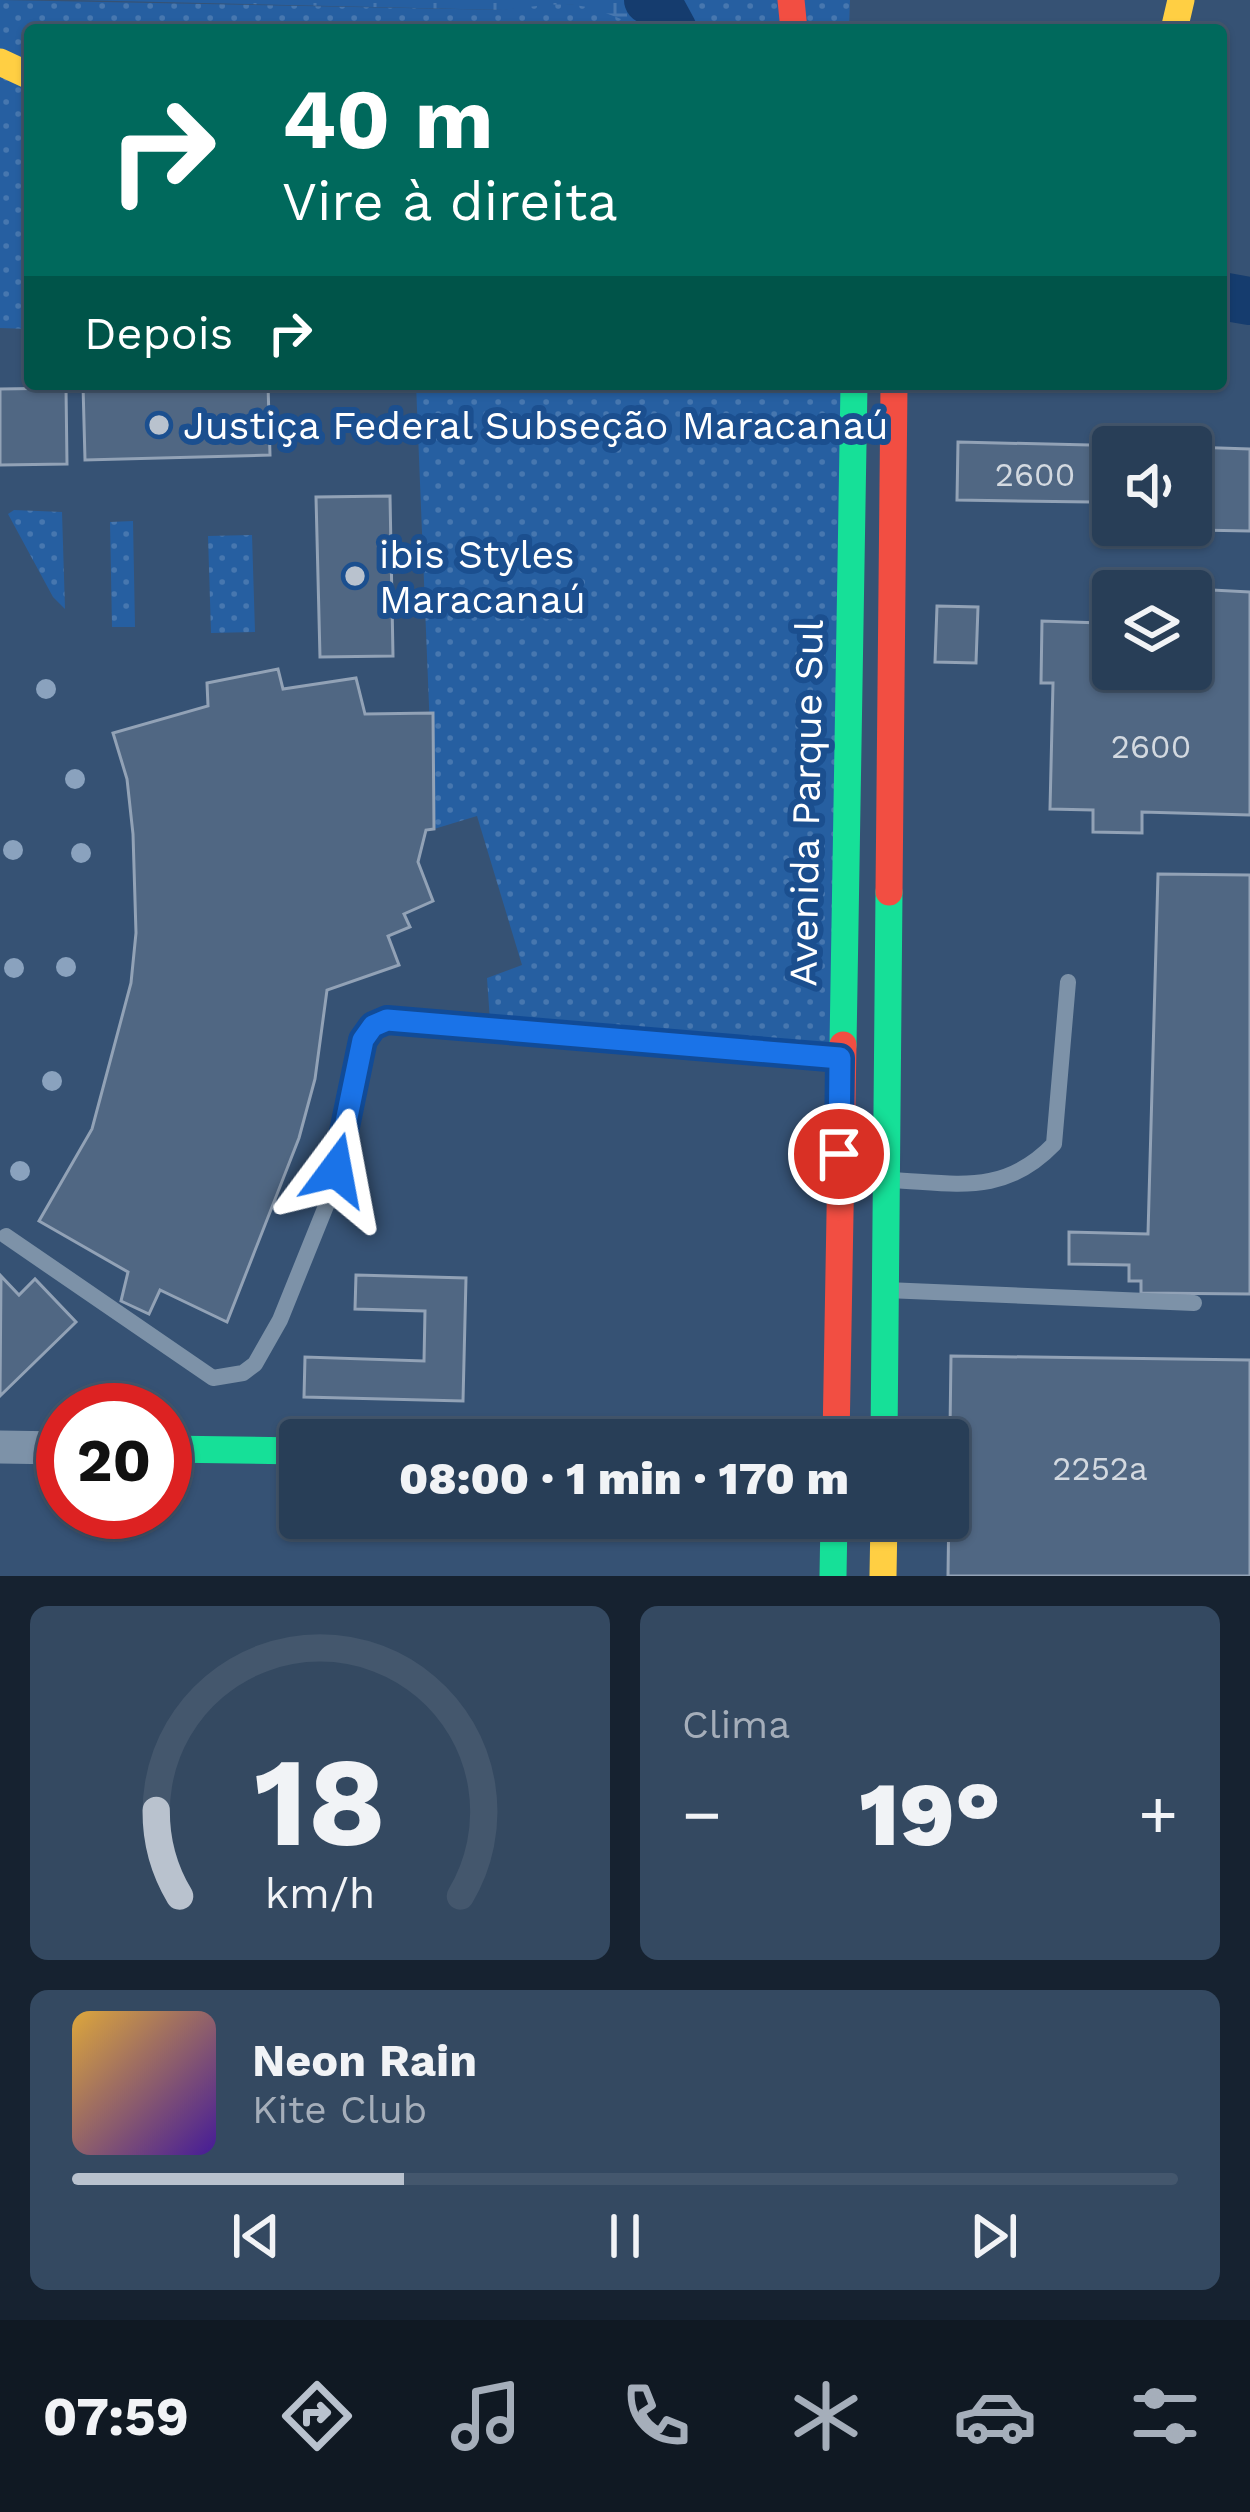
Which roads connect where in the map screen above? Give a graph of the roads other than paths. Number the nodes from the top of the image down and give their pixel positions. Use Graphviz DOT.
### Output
graph roads {
  1 [pos="854,390"];
  2 [pos="894,390"];
  3 [pos="1069,982"];
  4 [pos="840,1058"];
  5 [pos="884,1180"];
  6 [pos="6,1236"];
  7 [pos="885,1290"];
  8 [pos="1194,1303"];
  9 [pos="836,1419"];
  10 [pos="884,1419"];
  11 [pos="0,1447"];
  12 [pos="36,1448"];
  13 [pos="192,1449"];
  14 [pos="279,1451"];
  15 [pos="834,1539"];
  16 [pos="884,1539"];
  17 [pos="833,1576"];
  18 [pos="883,1576"];
  1 -- 4 [label="street, Avenida Parque Sul"];
  2 -- 5 [label="street, Avenida Parque Sul"];
  3 -- 5 [label="lane"];
  4 -- 6 [label="lane"];
  4 -- 9 [label="street, Avenida Parque Sul"];
  5 -- 7 [label="street, Avenida Parque Sul"];
  7 -- 8 [label="lane"];
  7 -- 10 [label="street, Avenida Parque Sul"];
  11 -- 12 [label="street"];
  13 -- 14 [label="street"];
  15 -- 17 [label="street"];
  16 -- 18 [label="street"];
}
